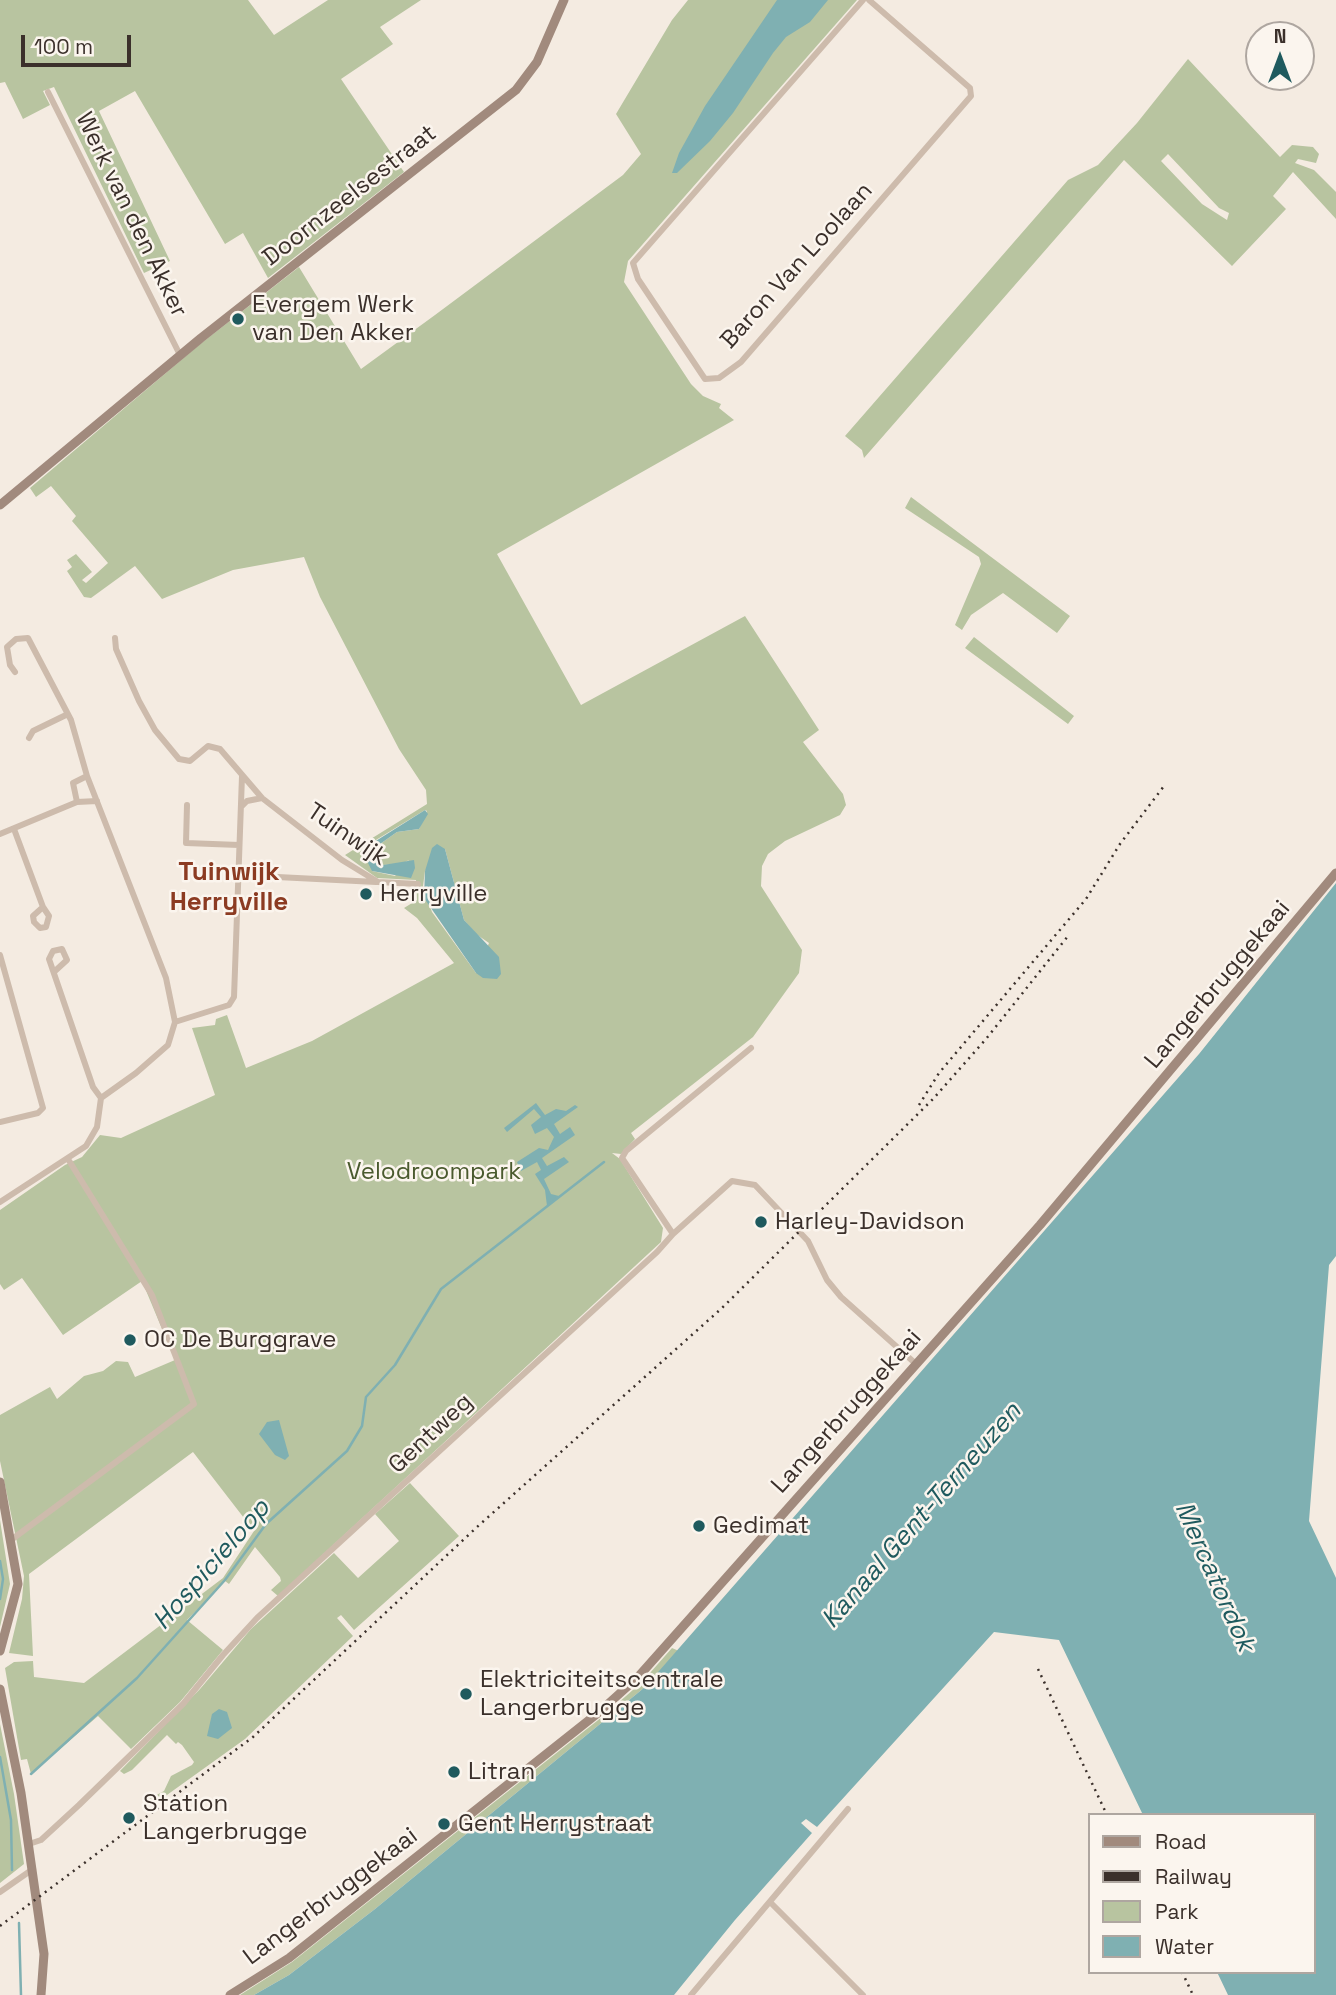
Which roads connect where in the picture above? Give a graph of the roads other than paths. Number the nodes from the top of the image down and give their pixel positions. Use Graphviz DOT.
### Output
graph roads {
  1 [pos="564,0"];
  2 [pos="863,0"];
  3 [pos="869,0"];
  4 [pos="48,92"];
  5 [pos="180,355"];
  6 [pos="0,505"];
  7 [pos="115,638"];
  8 [pos="15,672"];
  9 [pos="68,714"];
  10 [pos="29,738"];
  11 [pos="87,776"];
  12 [pos="242,776"];
  13 [pos="262,798"];
  14 [pos="97,801"];
  15 [pos="77,802"];
  16 [pos="187,805"];
  17 [pos="241,808"];
  18 [pos="14,829"];
  19 [pos="0,834"];
  20 [pos="239,845"];
  21 [pos="1336,873"];
  22 [pos="238,875"];
  23 [pos="378,882"];
  24 [pos="418,884"];
  25 [pos="43,907"];
  26 [pos="0,955"];
  27 [pos="55,971"];
  28 [pos="175,1022"];
  29 [pos="751,1048"];
  30 [pos="101,1098"];
  31 [pos="0,1122"];
  32 [pos="68,1159"];
  33 [pos="0,1202"];
  34 [pos="673,1234"];
  35 [pos="916,1363"];
  36 [pos="0,1482"];
  37 [pos="11,1540"];
  38 [pos="0,1651"];
  39 [pos="0,1689"];
  40 [pos="848,1809"];
  41 [pos="29,1844"];
  42 [pos="33,1869"];
  43 [pos="0,1892"];
  44 [pos="770,1902"];
  45 [pos="41,1995"];
  46 [pos="230,1995"];
  47 [pos="691,1995"];
  48 [pos="863,1995"];
  1 -- 5 [label="main road, Doornzeelsestraat"];
  2 -- 3 [label="street, Baron Van Loolaan"];
  4 -- 5 [label="street, Werk van den Akker"];
  5 -- 6 [label="main road, Doornzeelsestraat"];
  7 -- 12 [label="street, Tuinwijk"];
  8 -- 9 [label="street"];
  9 -- 10 [label="street"];
  9 -- 11 [label="street"];
  11 -- 14 [label="street"];
  11 -- 15 [label="street"];
  12 -- 13 [label="street, Tuinwijk"];
  12 -- 17 [label="street"];
  13 -- 17 [label="street"];
  13 -- 23 [label="street, Tuinwijk"];
  14 -- 15 [label="street"];
  14 -- 28 [label="street"];
  15 -- 18 [label="street"];
  16 -- 20 [label="street"];
  17 -- 20 [label="street"];
  18 -- 19 [label="street"];
  18 -- 25 [label="street"];
  20 -- 22 [label="street"];
  21 -- 35 [label="main road, Langerbruggekaai"];
  22 -- 23 [label="street"];
  22 -- 28 [label="street"];
  23 -- 24 [label="street, Tuinwijk"];
  26 -- 31 [label="street"];
  27 -- 30 [label="street"];
  28 -- 30 [label="street"];
  29 -- 34 [label="street"];
  30 -- 32 [label="street"];
  32 -- 33 [label="street"];
  32 -- 37 [label="street"];
  34 -- 35 [label="street, Gentweg"];
  34 -- 41 [label="street, Gentweg"];
  35 -- 46 [label="main road, Langerbruggekaai"];
  36 -- 37 [label="main road"];
  37 -- 38 [label="main road"];
  39 -- 41 [label="main road"];
  40 -- 44 [label="street"];
  41 -- 42 [label="main road"];
  42 -- 43 [label="street"];
  42 -- 45 [label="main road"];
  44 -- 47 [label="street"];
  44 -- 48 [label="street"];
}
